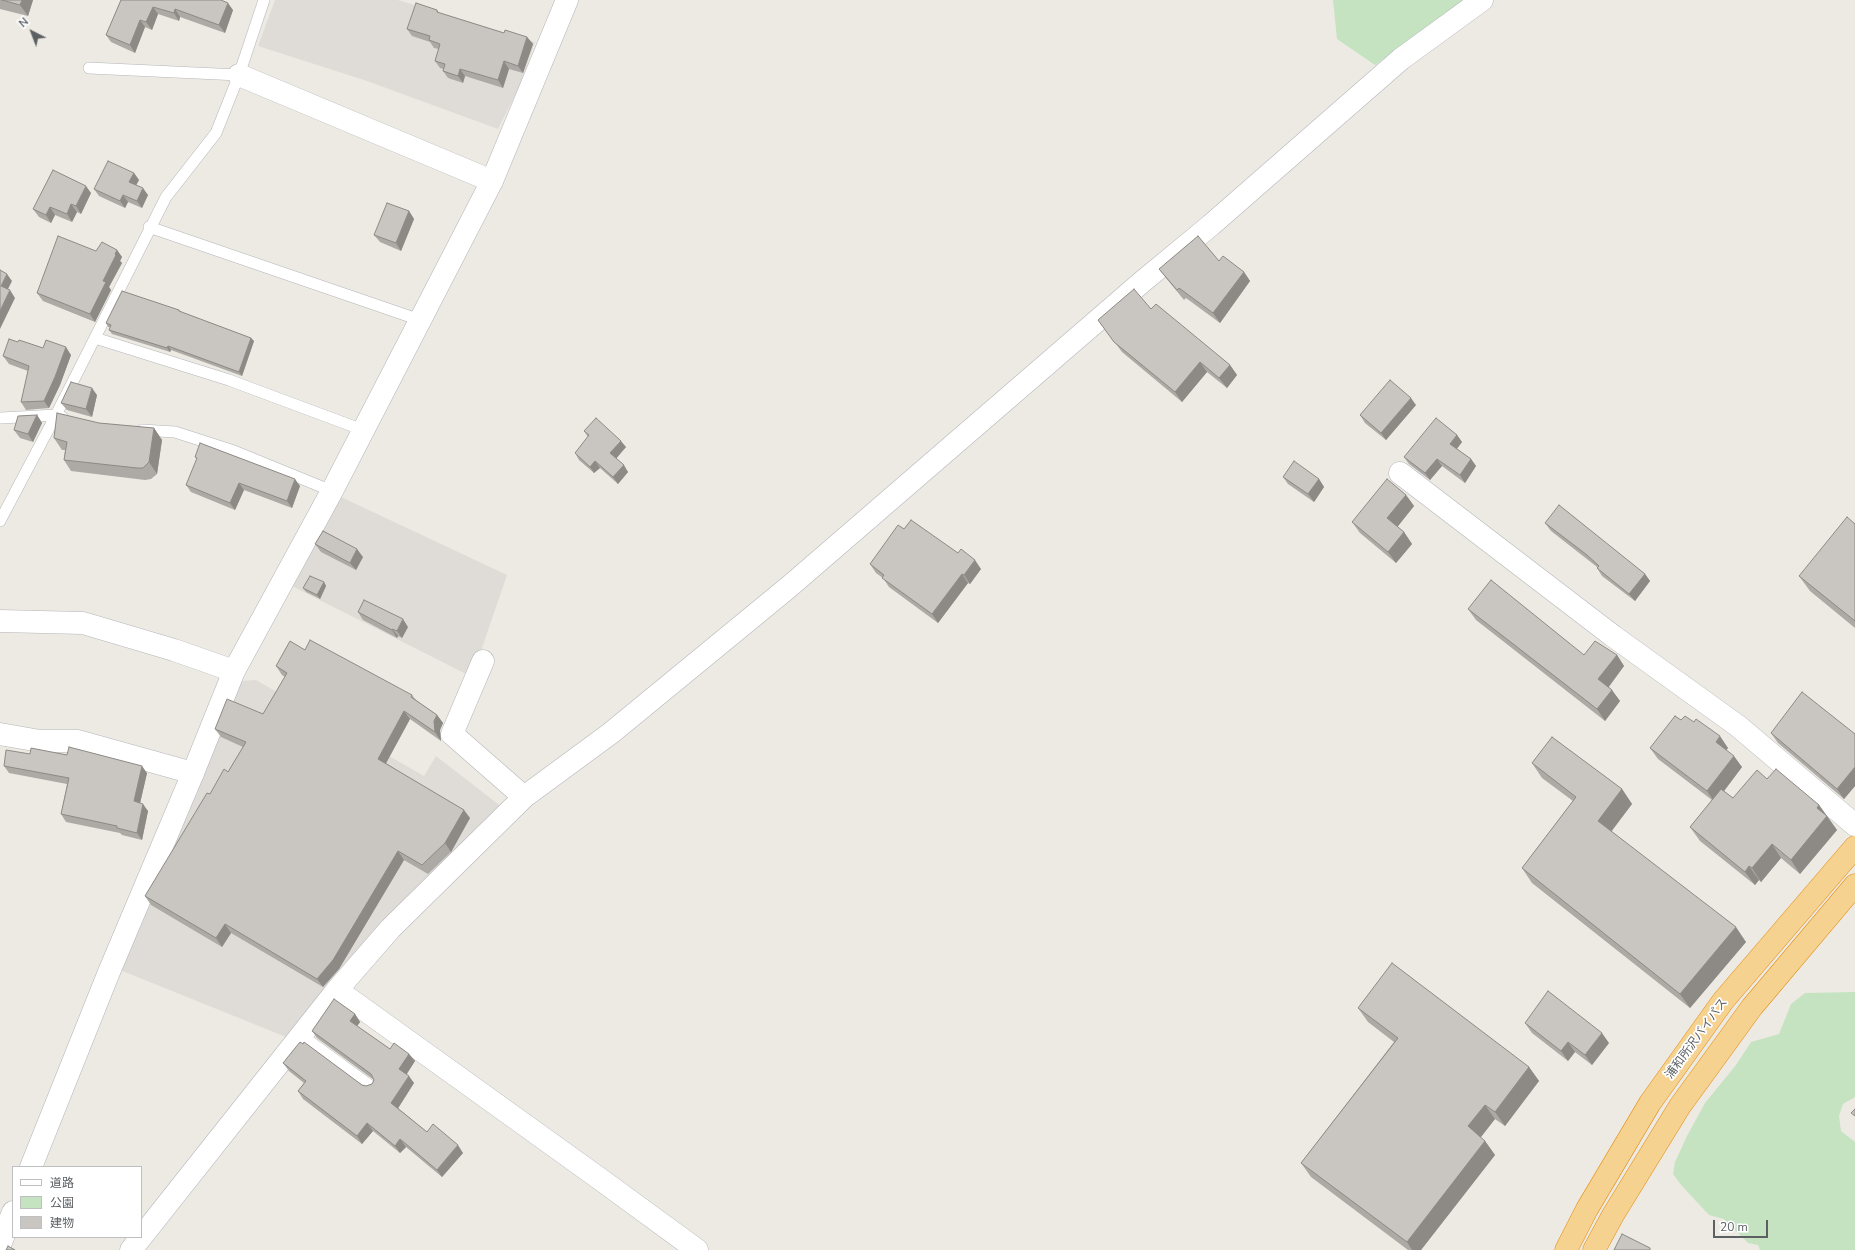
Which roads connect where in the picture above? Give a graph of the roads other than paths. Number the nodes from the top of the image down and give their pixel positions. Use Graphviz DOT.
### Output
graph roads {
  1 [pos="264,0"];
  2 [pos="567,0"];
  3 [pos="1482,0"];
  4 [pos="89,68"];
  5 [pos="239,75"];
  6 [pos="492,181"];
  7 [pos="149,227"];
  8 [pos="420,320"];
  9 [pos="95,338"];
  10 [pos="56,415"];
  11 [pos="1,418"];
  12 [pos="71,419"];
  13 [pos="131,429"];
  14 [pos="364,430"];
  15 [pos="1400,473"];
  16 [pos="332,491"];
  17 [pos="0,521"];
  18 [pos="0,621"];
  19 [pos="483,661"];
  20 [pos="234,671"];
  21 [pos="0,734"];
  22 [pos="193,773"];
  23 [pos="524,798"];
  24 [pos="1855,825"];
  25 [pos="1855,846"];
  26 [pos="1855,885"];
  27 [pos="337,990"];
  28 [pos="301,1035"];
  29 [pos="372,1087"];
  30 [pos="31,1166"];
  31 [pos="12,1215"];
  32 [pos="142,1236"];
  33 [pos="140,1238"];
  34 [pos="0,1245"];
  35 [pos="131,1250"];
  36 [pos="696,1250"];
  37 [pos="1566,1250"];
  38 [pos="1594,1250"];
  1 -- 5 [label="lane"];
  2 -- 6 [label="street"];
  3 -- 23 [label="street"];
  4 -- 5 [label="lane"];
  5 -- 6 [label="street"];
  5 -- 7 [label="lane"];
  6 -- 8 [label="street"];
  7 -- 8 [label="lane"];
  7 -- 9 [label="lane"];
  8 -- 14 [label="street"];
  9 -- 10 [label="lane"];
  9 -- 14 [label="lane"];
  10 -- 11 [label="lane"];
  10 -- 12 [label="lane"];
  10 -- 17 [label="lane"];
  13 -- 16 [label="lane"];
  14 -- 16 [label="street"];
  15 -- 24 [label="street"];
  16 -- 20 [label="street"];
  18 -- 20 [label="street"];
  19 -- 23 [label="street"];
  20 -- 22 [label="street"];
  21 -- 22 [label="street"];
  22 -- 30 [label="street"];
  23 -- 27 [label="street"];
  25 -- 37 [label="highway, 浦和所沢バイパス"];
  26 -- 38 [label="highway"];
  27 -- 28 [label="street"];
  27 -- 36 [label="street"];
  28 -- 29 [label="lane"];
  28 -- 32 [label="street"];
  31 -- 34 [label="street"];
  33 -- 35 [label="street"];
}
